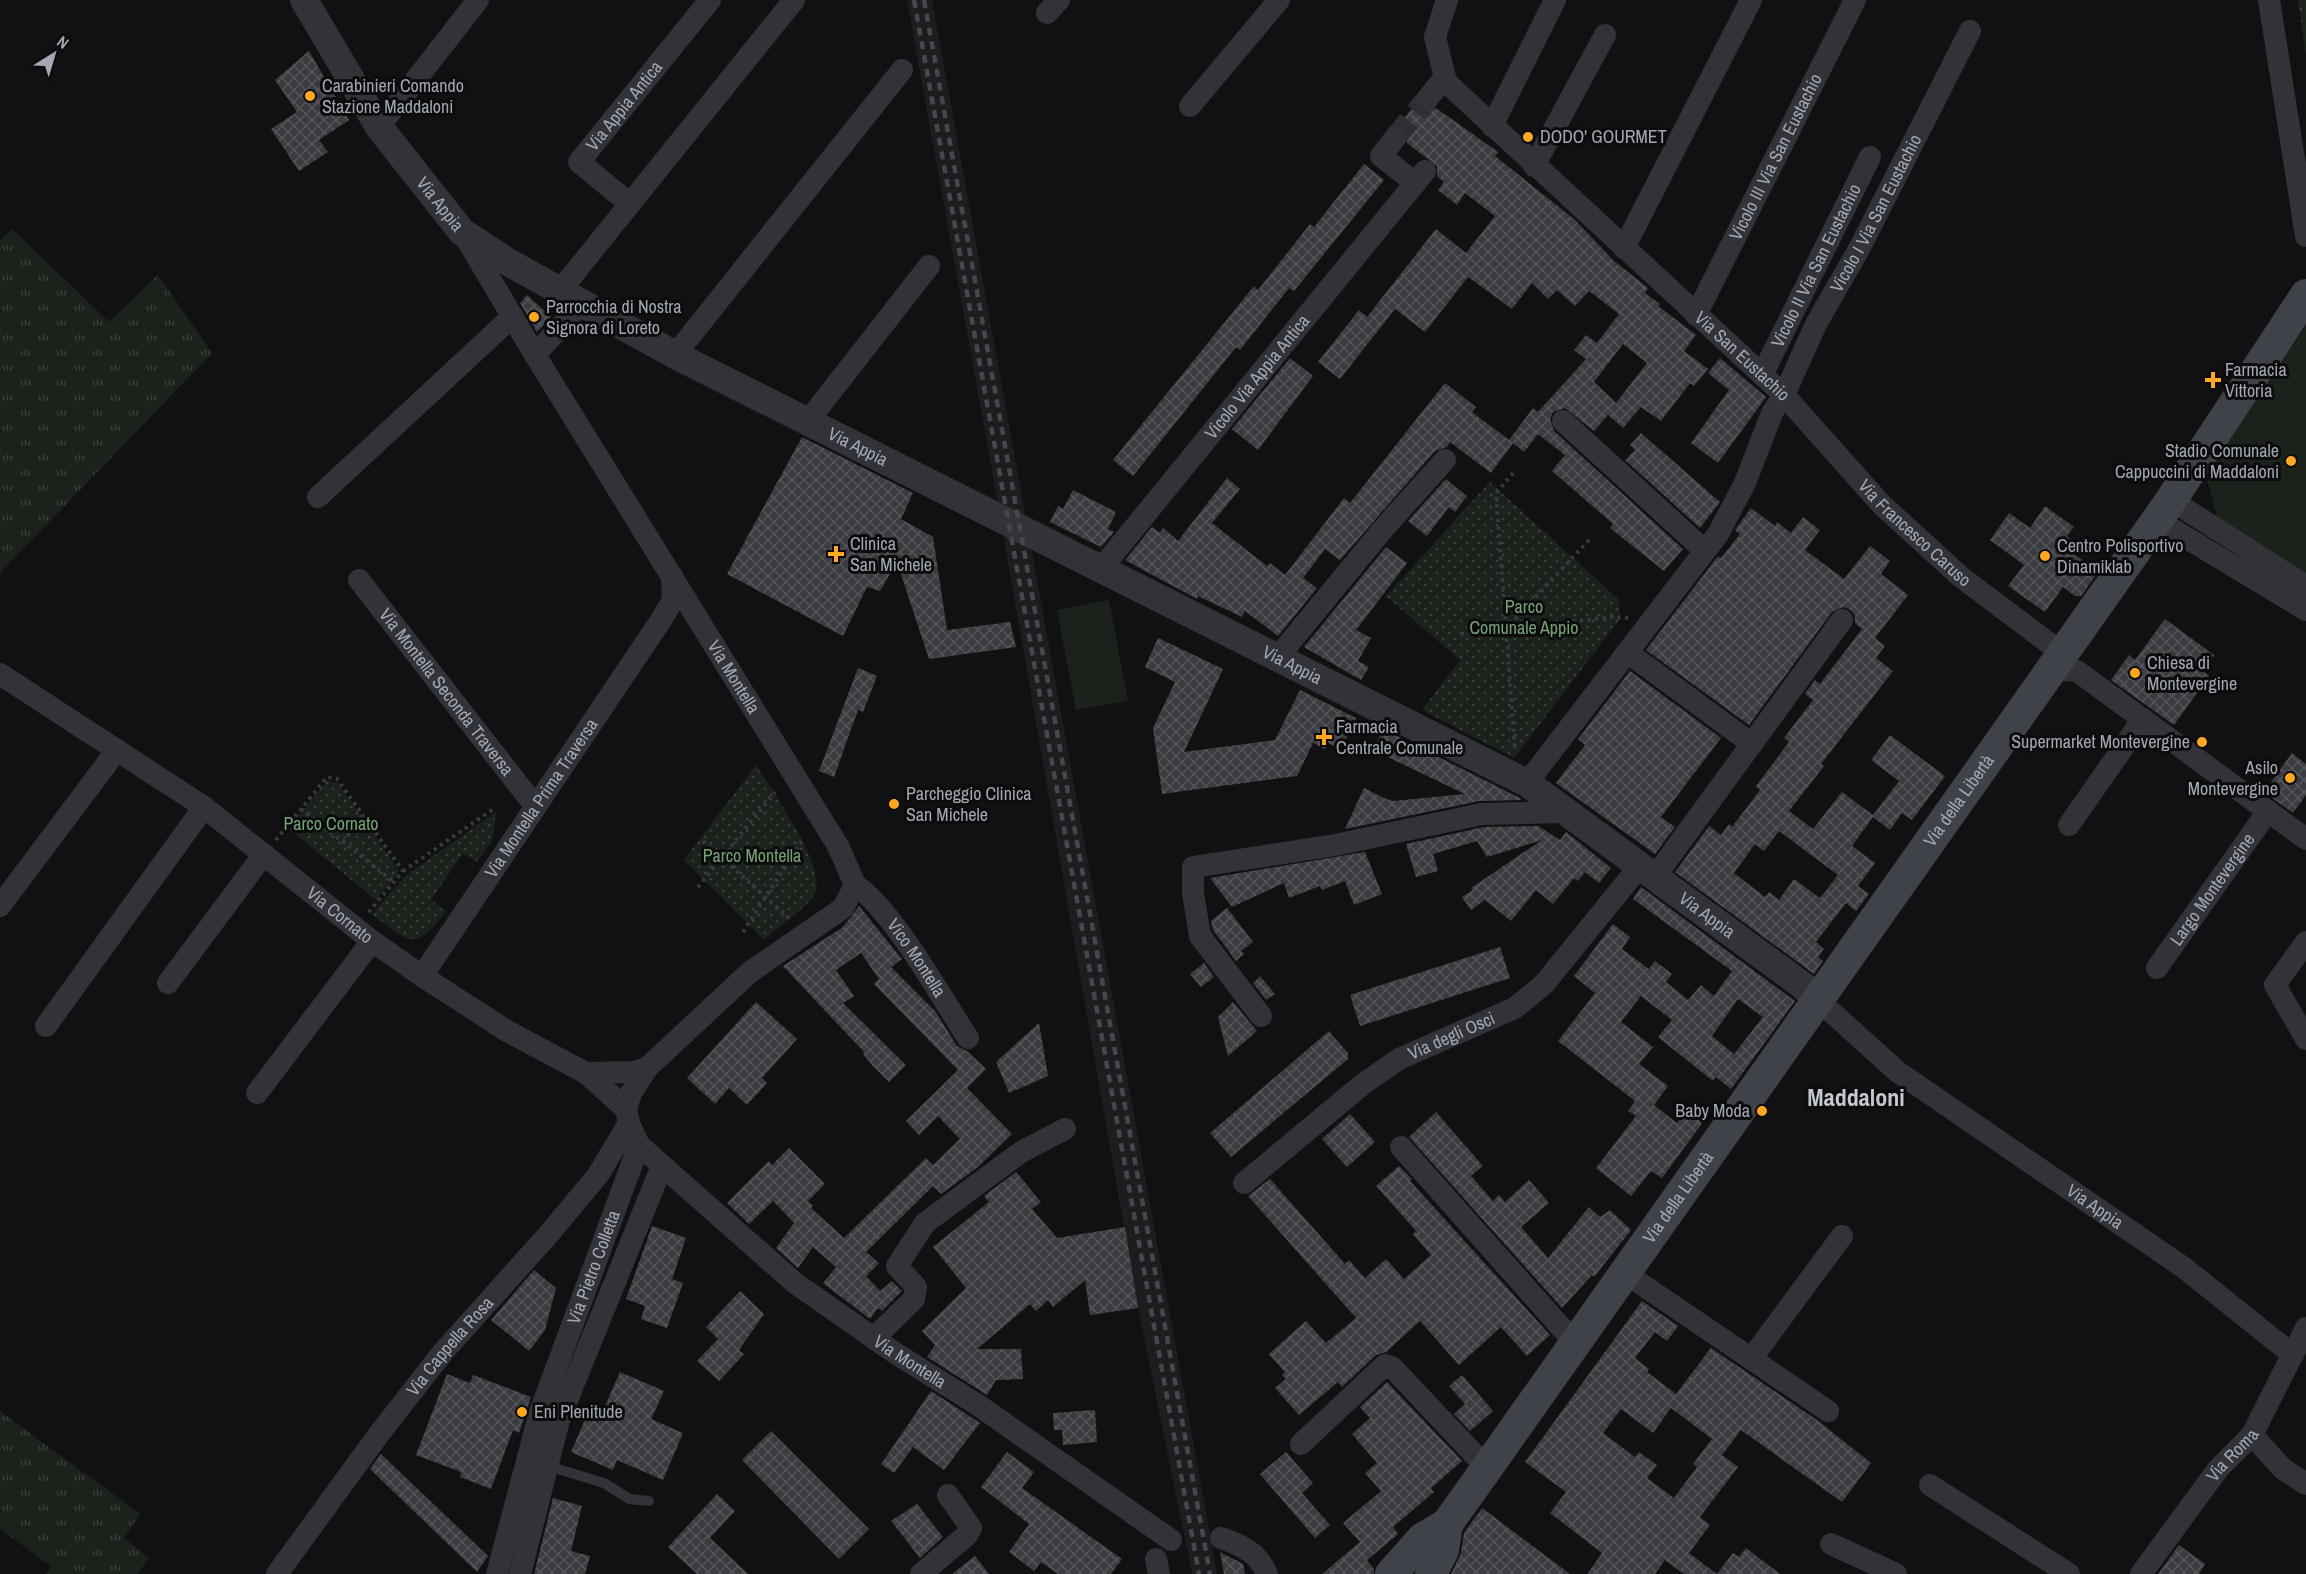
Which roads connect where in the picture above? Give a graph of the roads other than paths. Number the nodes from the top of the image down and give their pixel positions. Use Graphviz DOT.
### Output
graph roads {
  1 [pos="304,0"];
  2 [pos="478,0"];
  3 [pos="710,0"];
  4 [pos="794,0"];
  5 [pos="1279,0"];
  6 [pos="1447,0"];
  7 [pos="1555,0"];
  8 [pos="1751,0"];
  9 [pos="1855,0"];
  10 [pos="2269,0"];
  11 [pos="1970,31"];
  12 [pos="1605,36"];
  13 [pos="902,70"];
  14 [pos="1445,77"];
  15 [pos="1428,98"];
  16 [pos="1190,106"];
  17 [pos="1491,126"];
  18 [pos="379,127"];
  19 [pos="1395,138"];
  20 [pos="1870,157"];
  21 [pos="1534,166"];
  22 [pos="630,204"];
  23 [pos="462,232"];
  24 [pos="2306,236"];
  25 [pos="1624,248"];
  26 [pos="929,266"];
  27 [pos="2306,295"];
  28 [pos="570,298"];
  29 [pos="1696,315"];
  30 [pos="512,317"];
  31 [pos="675,355"];
  32 [pos="535,356"];
  33 [pos="1762,375"];
  34 [pos="1784,395"];
  35 [pos="808,421"];
  36 [pos="1563,421"];
  37 [pos="1445,460"];
  38 [pos="318,497"];
  39 [pos="2164,510"];
  40 [pos="1705,551"];
  41 [pos="1100,570"];
  42 [pos="672,576"];
  43 [pos="358,580"];
  44 [pos="2306,586"];
  45 [pos="2306,610"];
  46 [pos="661,620"];
  47 [pos="1842,620"];
  48 [pos="712,642"];
  49 [pos="1627,652"];
  50 [pos="1277,658"];
  51 [pos="2057,661"];
  52 [pos="0,674"];
  53 [pos="2143,719"];
  54 [pos="1752,744"];
  55 [pos="117,750"];
  56 [pos="1522,780"];
  57 [pos="535,806"];
  58 [pos="204,807"];
  59 [pos="2268,811"];
  60 [pos="1566,812"];
  61 [pos="2069,825"];
  62 [pos="2306,839"];
  63 [pos="269,847"];
  64 [pos="1646,872"];
  65 [pos="855,885"];
  66 [pos="0,906"];
  67 [pos="372,942"];
  68 [pos="2306,942"];
  69 [pos="2157,968"];
  70 [pos="422,976"];
  71 [pos="168,983"];
  72 [pos="1818,1000"];
  73 [pos="1261,1016"];
  74 [pos="46,1026"];
  75 [pos="968,1038"];
  76 [pos="2306,1039"];
  77 [pos="647,1068"];
  78 [pos="586,1073"];
  79 [pos="257,1093"];
  80 [pos="627,1116"];
  81 [pos="1065,1129"];
  82 [pos="639,1145"];
  83 [pos="1401,1147"];
  84 [pos="662,1166"];
  85 [pos="1244,1183"];
  86 [pos="1842,1236"];
  87 [pos="1625,1273"];
  88 [pos="2306,1328"];
  89 [pos="873,1338"];
  90 [pos="1575,1343"];
  91 [pos="2293,1355"];
  92 [pos="1751,1359"];
  93 [pos="559,1393"];
  94 [pos="1828,1411"];
  95 [pos="2252,1435"];
  96 [pos="1301,1444"];
  97 [pos="548,1466"];
  98 [pos="1487,1468"];
  99 [pos="2306,1484"];
  100 [pos="1930,1485"];
  101 [pos="948,1495"];
  102 [pos="649,1501"];
  103 [pos="1447,1524"];
  104 [pos="1221,1538"];
  105 [pos="1171,1540"];
  106 [pos="1831,1544"];
  107 [pos="277,1574"];
  108 [pos="497,1574"];
  109 [pos="520,1574"];
  110 [pos="921,1574"];
  111 [pos="1267,1574"];
  112 [pos="1391,1574"];
  113 [pos="1415,1574"];
  114 [pos="1431,1574"];
  115 [pos="1896,1574"];
  116 [pos="2069,1574"];
  117 [pos="2141,1574"];
  1 -- 18 [label="street, Via Appia"];
  2 -- 18 [label="street"];
  3 -- 22 [label="street, Via Appia Antica"];
  4 -- 22 [label="street"];
  5 -- 16 [label="street"];
  6 -- 14 [label="street, Via San Eustachio"];
  7 -- 17 [label="street"];
  8 -- 25 [label="street"];
  9 -- 29 [label="street, Vicolo III Via San Eustachio"];
  10 -- 24 [label="street"];
  11 -- 34 [label="street, Vicolo I Via San Eustachio"];
  12 -- 21 [label="street"];
  13 -- 31 [label="street"];
  14 -- 15 [label="street"];
  14 -- 17 [label="street, Via San Eustachio"];
  17 -- 21 [label="street, Via San Eustachio"];
  18 -- 23 [label="street, Via Appia"];
  19 -- 41 [label="street, Vicolo Via Appia Antica"];
  20 -- 33 [label="street, Vicolo II Via San Eustachio"];
  21 -- 25 [label="street, Via San Eustachio"];
  22 -- 28 [label="street"];
  23 -- 28 [label="street, Via Appia"];
  23 -- 30 [label="street, Via Montella"];
  25 -- 29 [label="street, Via San Eustachio"];
  26 -- 35 [label="street"];
  27 -- 39 [label="main road, Via della Libertà"];
  28 -- 31 [label="street, Via Appia"];
  28 -- 32 [label="street"];
  29 -- 33 [label="street, Via San Eustachio"];
  30 -- 32 [label="street, Via Montella"];
  30 -- 38 [label="street"];
  31 -- 35 [label="street, Via Appia"];
  32 -- 42 [label="street, Via Montella"];
  33 -- 34 [label="street, Via San Eustachio"];
  34 -- 40 [label="street, Via San Eustachio"];
  34 -- 51 [label="street, Via Francesco Caruso"];
  35 -- 41 [label="street, Via Appia"];
  36 -- 40 [label="street"];
  37 -- 50 [label="street"];
  39 -- 44 [label="street"];
  39 -- 45 [label="street"];
  39 -- 51 [label="main road, Via della Libertà"];
  40 -- 49 [label="street, Via San Eustachio"];
  41 -- 50 [label="street, Via Appia"];
  42 -- 46 [label="street, Via Montella Prima Traversa"];
  42 -- 48 [label="street, Via Montella"];
  43 -- 57 [label="street, Via Montella Seconda Traversa"];
  46 -- 48 [label="street"];
  46 -- 57 [label="street, Via Montella Prima Traversa"];
  47 -- 54 [label="street, Via degli Osci"];
  48 -- 65 [label="street, Via Montella"];
  49 -- 54 [label="street"];
  49 -- 56 [label="street, Via San Eustachio"];
  50 -- 56 [label="street, Via Appia"];
  51 -- 53 [label="street"];
  51 -- 72 [label="main road, Via della Libertà"];
  52 -- 55 [label="street, Via Cornato"];
  53 -- 59 [label="street"];
  53 -- 61 [label="street"];
  54 -- 64 [label="street, Via degli Osci"];
  55 -- 58 [label="street, Via Cornato"];
  55 -- 66 [label="street"];
  56 -- 60 [label="street, Via Appia"];
  57 -- 70 [label="street, Via Montella Prima Traversa"];
  58 -- 63 [label="street, Via Cornato"];
  58 -- 74 [label="street"];
  59 -- 62 [label="street"];
  59 -- 69 [label="street, Largo Montevergine"];
  60 -- 64 [label="street, Via Appia"];
  60 -- 73 [label="street"];
  63 -- 67 [label="street, Via Cornato"];
  63 -- 71 [label="street"];
  64 -- 72 [label="street, Via Appia"];
  64 -- 85 [label="street, Via degli Osci"];
  65 -- 75 [label="street, Vico Montella"];
  65 -- 77 [label="street"];
  67 -- 70 [label="street, Via Cornato"];
  67 -- 79 [label="street"];
  68 -- 76 [label="street"];
  70 -- 78 [label="street, Via Cornato"];
  72 -- 87 [label="main road, Via della Libertà"];
  72 -- 91 [label="street, Via Appia"];
  77 -- 78 [label="street"];
  77 -- 80 [label="street"];
  78 -- 80 [label="street, Via Cornato"];
  80 -- 82 [label="street, Via Cornato"];
  80 -- 107 [label="street, Via Cappella Rosa"];
  81 -- 89 [label="street"];
  82 -- 84 [label="street, Via Cornato"];
  82 -- 93 [label="street, Via Pietro Colletta"];
  83 -- 90 [label="street"];
  84 -- 89 [label="street, Via Montella"];
  84 -- 93 [label="street, Via Pietro Colletta"];
  86 -- 92 [label="street"];
  87 -- 90 [label="main road, Via della Libertà"];
  87 -- 92 [label="street"];
  88 -- 91 [label="street, Via Roma"];
  89 -- 105 [label="street, Via Montella"];
  90 -- 98 [label="main road, Via della Libertà"];
  91 -- 95 [label="street, Via Roma"];
  92 -- 94 [label="street"];
  93 -- 97 [label="street, Via Pietro Colletta"];
  93 -- 108 [label="street, Via Pietro Colletta"];
  95 -- 99 [label="street"];
  95 -- 117 [label="street, Via Roma"];
  96 -- 98 [label="street"];
  97 -- 102 [label="lane"];
  97 -- 109 [label="street, Via Pietro Colletta"];
  98 -- 103 [label="main road, Via della Libertà"];
  100 -- 116 [label="street"];
  101 -- 110 [label="street"];
  103 -- 112 [label="main road"];
  103 -- 113 [label="street, Via della Libertà"];
  103 -- 114 [label="main road"];
  104 -- 111 [label="street"];
  106 -- 115 [label="street"];
}
